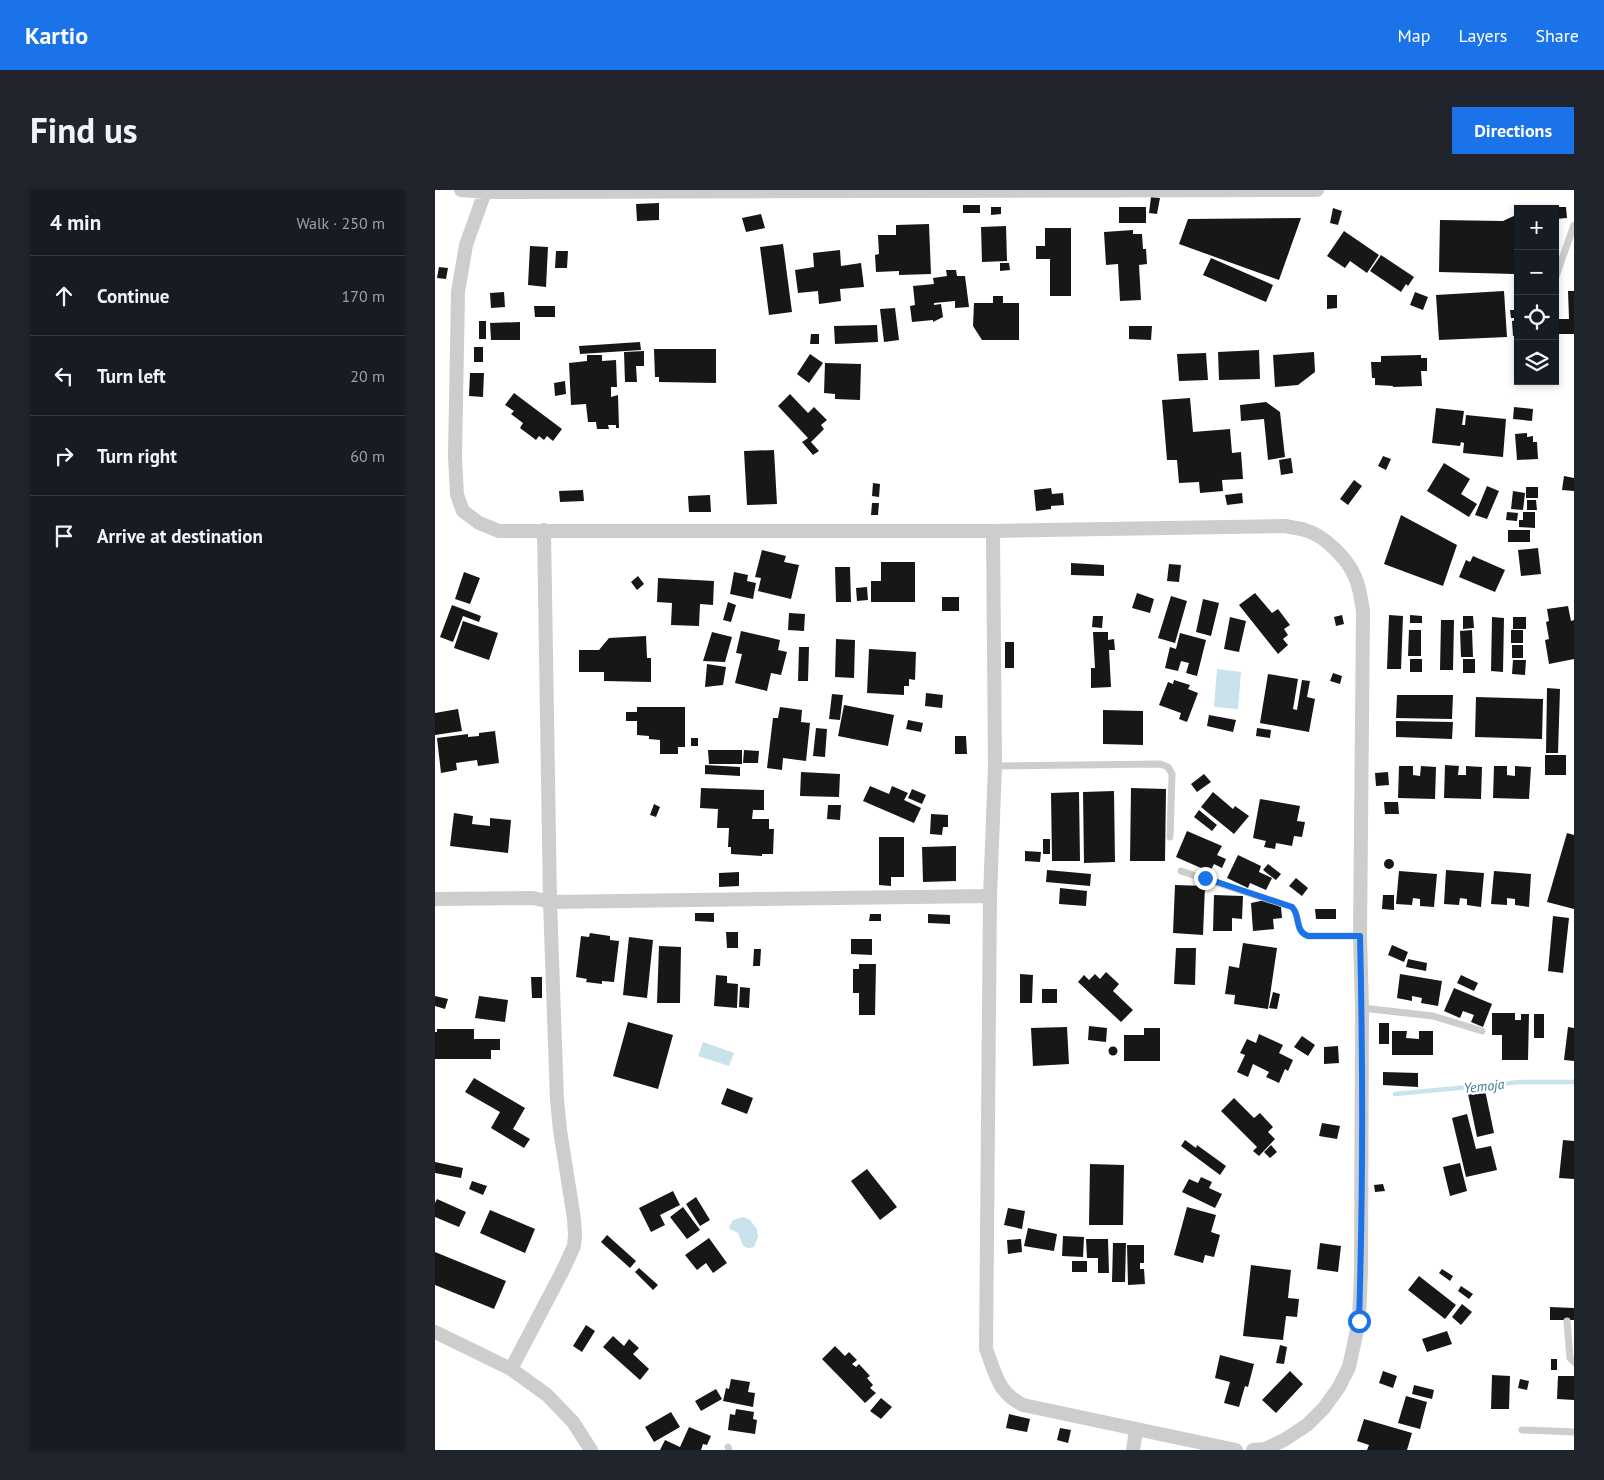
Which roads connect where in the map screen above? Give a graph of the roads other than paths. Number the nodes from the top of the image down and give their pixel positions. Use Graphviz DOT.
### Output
graph roads {
  1 [pos="463,190"];
  2 [pos="1259,190"];
  3 [pos="1317,190"];
  4 [pos="683,191"];
  5 [pos="485,192"];
  6 [pos="1574,225"];
  7 [pos="1559,268"];
  8 [pos="544,530"];
  9 [pos="993,530"];
  10 [pos="995,766"];
  11 [pos="1170,837"];
  12 [pos="1181,872"];
  13 [pos="990,896"];
  14 [pos="435,899"];
  15 [pos="550,902"];
  16 [pos="1360,936"];
  17 [pos="1362,1008"];
  18 [pos="1482,1032"];
  19 [pos="1567,1321"];
  20 [pos="435,1332"];
  21 [pos="1574,1362"];
  22 [pos="511,1370"];
  23 [pos="1136,1430"];
  24 [pos="1522,1430"];
  25 [pos="1574,1432"];
  26 [pos="1278,1447"];
  27 [pos="591,1450"];
  28 [pos="1133,1450"];
  29 [pos="1236,1450"];
  30 [pos="1253,1450"];
  1 -- 5 [label="street"];
  2 -- 3 [label="street"];
  2 -- 4 [label="street"];
  4 -- 5 [label="street"];
  5 -- 8 [label="street"];
  6 -- 7 [label="lane"];
  8 -- 9 [label="street"];
  8 -- 15 [label="street"];
  9 -- 10 [label="street"];
  9 -- 16 [label="street"];
  10 -- 11 [label="lane"];
  10 -- 13 [label="street"];
  12 -- 16 [label="lane"];
  13 -- 15 [label="street"];
  13 -- 23 [label="street"];
  14 -- 15 [label="street"];
  15 -- 22 [label="street"];
  16 -- 17 [label="street"];
  17 -- 18 [label="lane"];
  17 -- 26 [label="street"];
  19 -- 21 [label="lane"];
  20 -- 22 [label="street"];
  22 -- 27 [label="street"];
  23 -- 28 [label="street"];
  23 -- 29 [label="street"];
  24 -- 25 [label="lane"];
  26 -- 30 [label="street"];
}
